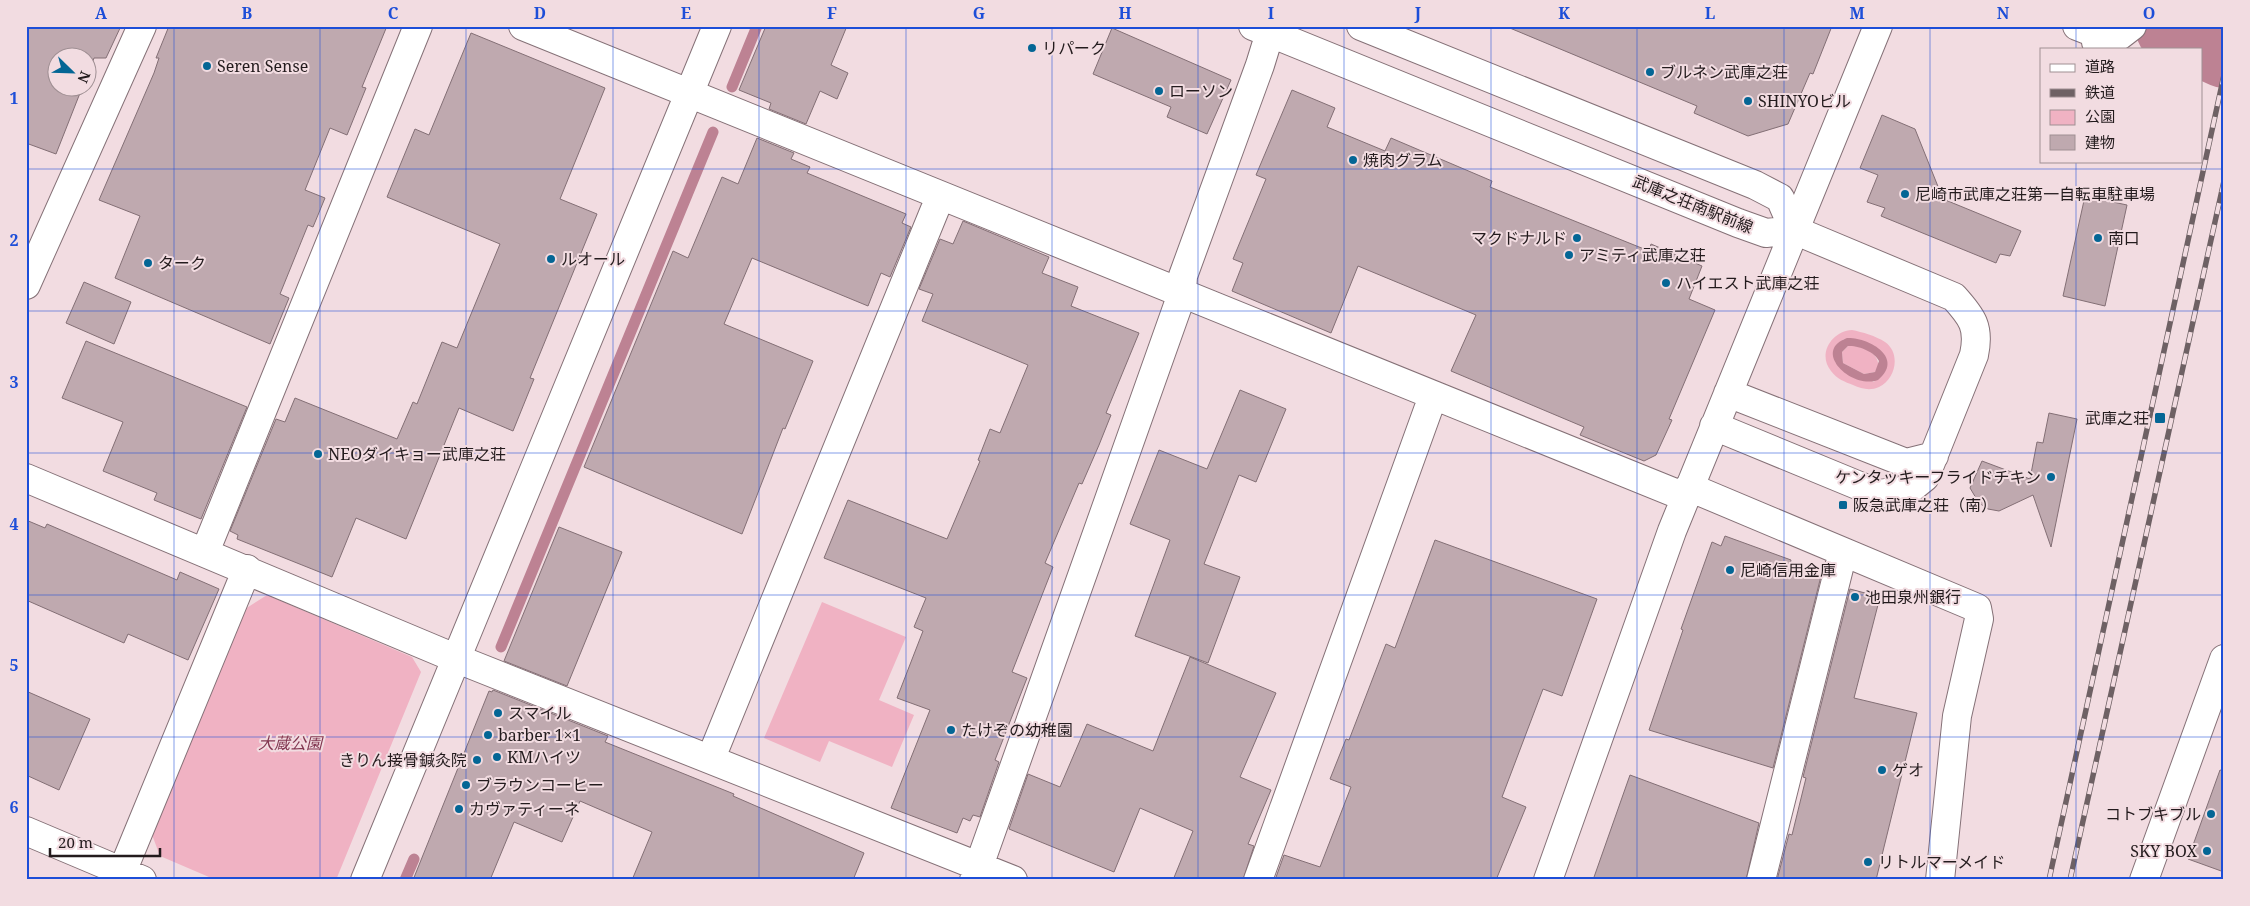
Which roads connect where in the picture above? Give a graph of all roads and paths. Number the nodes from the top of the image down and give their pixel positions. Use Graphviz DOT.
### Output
graph roads {
  1 [pos="142,26"];
  2 [pos="418,26"];
  3 [pos="523,26"];
  4 [pos="717,26"];
  5 [pos="1361,26"];
  6 [pos="1878,26"];
  7 [pos="2078,26"];
  8 [pos="2132,26"];
  9 [pos="1264,29"];
  10 [pos="689,94"];
  11 [pos="940,197"];
  12 [pos="1794,230"];
  13 [pos="26,285"];
  14 [pos="1182,294"];
  15 [pos="1728,393"];
  16 [pos="1433,396"];
  17 [pos="1714,426"];
  18 [pos="1934,456"];
  19 [pos="26,478"];
  20 [pos="1687,492"];
  21 [pos="205,552"];
  22 [pos="1843,552"];
  23 [pos="246,569"];
  24 [pos="455,658"];
  25 [pos="2224,660"];
  26 [pos="711,758"];
  27 [pos="26,831"];
  28 [pos="976,873"];
  29 [pos="132,876"];
  30 [pos="365,880"];
  31 [pos="1013,880"];
  32 [pos="1258,880"];
  33 [pos="1548,880"];
  34 [pos="1761,880"];
  35 [pos="1940,880"];
  36 [pos="2144,880"];
  1 -- 13 [label="street"];
  2 -- 21 [label="street"];
  3 -- 10 [label="street"];
  4 -- 10 [label="street"];
  5 -- 12 [label="street"];
  6 -- 12 [label="street"];
  7 -- 8 [label="street"];
  9 -- 12 [label="street, 武庫之荘南駅前線"];
  9 -- 14 [label="street"];
  10 -- 11 [label="street"];
  10 -- 24 [label="street"];
  11 -- 14 [label="street"];
  11 -- 26 [label="street"];
  12 -- 15 [label="street"];
  12 -- 18 [label="street"];
  14 -- 16 [label="street"];
  14 -- 28 [label="street"];
  15 -- 17 [label="street"];
  15 -- 18 [label="street"];
  16 -- 20 [label="street"];
  16 -- 32 [label="street"];
  17 -- 18 [label="street"];
  17 -- 20 [label="street"];
  19 -- 21 [label="street"];
  20 -- 22 [label="street"];
  20 -- 33 [label="street"];
  21 -- 23 [label="street"];
  22 -- 34 [label="street"];
  22 -- 35 [label="street"];
  23 -- 24 [label="street"];
  23 -- 29 [label="street"];
  24 -- 26 [label="street"];
  24 -- 30 [label="street"];
  25 -- 36 [label="street"];
  26 -- 28 [label="street"];
  27 -- 29 [label="street"];
  28 -- 31 [label="street"];
}
